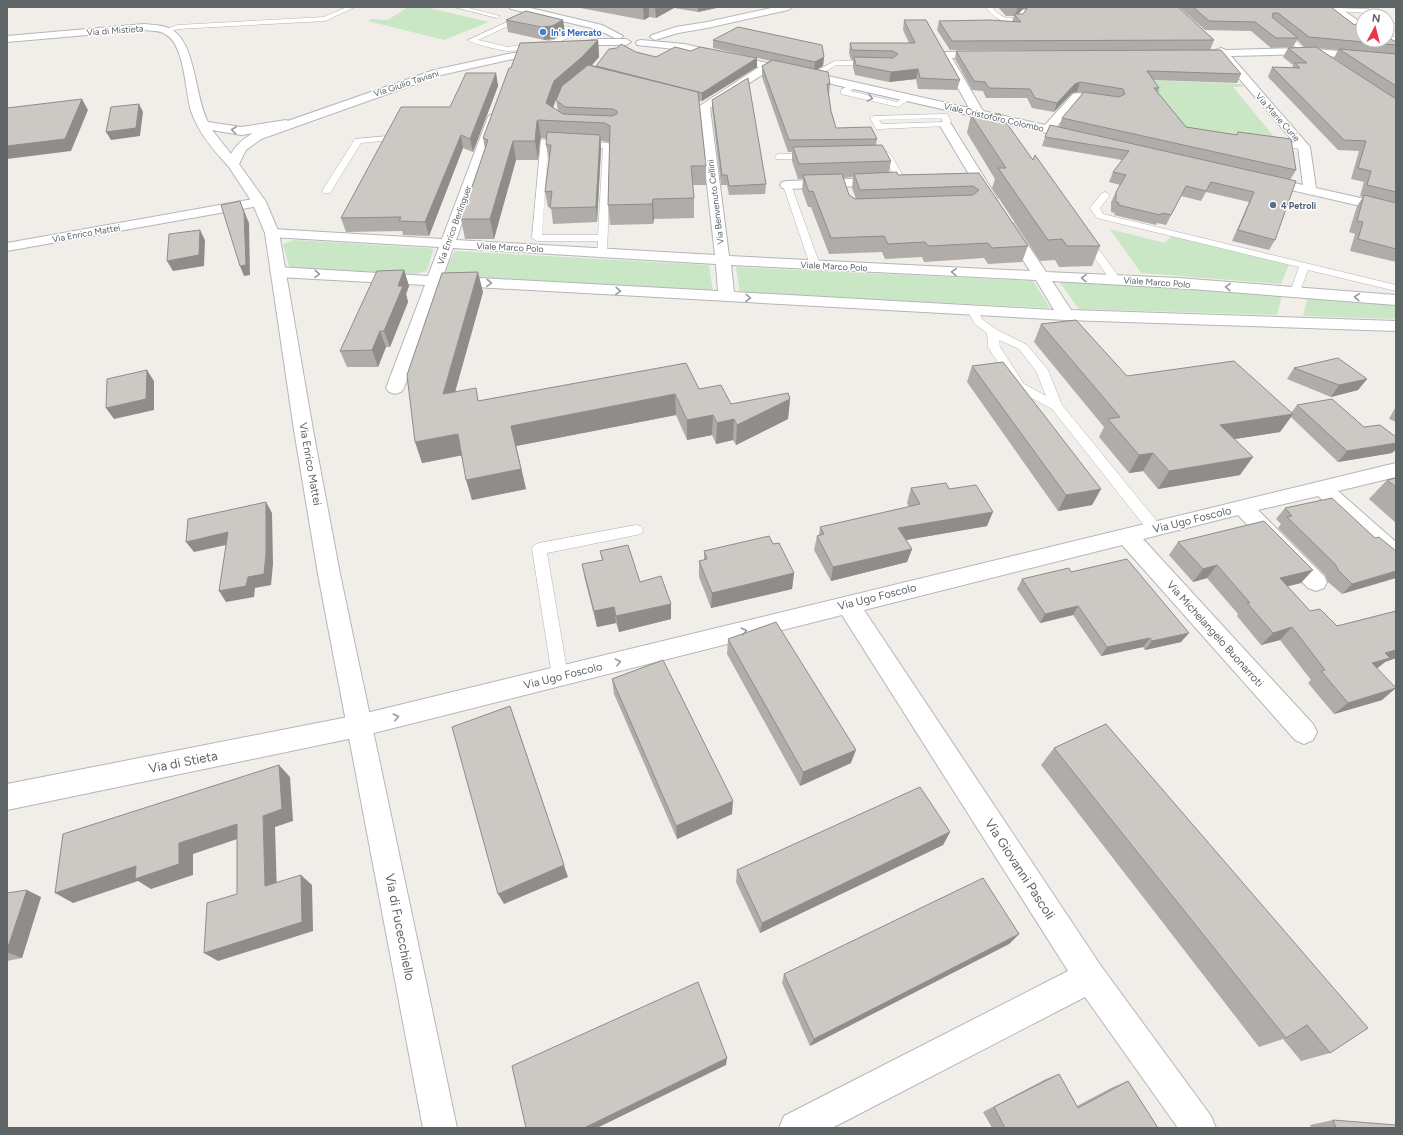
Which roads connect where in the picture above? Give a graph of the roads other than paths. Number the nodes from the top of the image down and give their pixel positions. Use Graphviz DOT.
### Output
graph roads {
  1 [pos="352,7"];
  2 [pos="457,7"];
  3 [pos="514,7"];
  4 [pos="788,7"];
  5 [pos="989,7"];
  6 [pos="471,8"];
  7 [pos="1335,8"];
  8 [pos="1355,9"];
  9 [pos="1043,10"];
  10 [pos="497,16"];
  11 [pos="530,18"];
  12 [pos="570,20"];
  13 [pos="1355,22"];
  14 [pos="1271,24"];
  15 [pos="555,26"];
  16 [pos="166,30"];
  17 [pos="621,34"];
  18 [pos="651,34"];
  19 [pos="7,38"];
  20 [pos="599,42"];
  21 [pos="626,42"];
  22 [pos="642,43"];
  23 [pos="1212,44"];
  24 [pos="684,47"];
  25 [pos="1309,51"];
  26 [pos="1186,54"];
  27 [pos="1224,54"];
  28 [pos="992,55"];
  29 [pos="1396,58"];
  30 [pos="512,59"];
  31 [pos="1332,63"];
  32 [pos="883,64"];
  33 [pos="770,65"];
  34 [pos="814,75"];
  35 [pos="1115,102"];
  36 [pos="498,106"];
  37 [pos="978,113"];
  38 [pos="204,124"];
  39 [pos="286,124"];
  40 [pos="945,124"];
  41 [pos="1048,129"];
  42 [pos="391,133"];
  43 [pos="1092,140"];
  44 [pos="1261,140"];
  45 [pos="1304,147"];
  46 [pos="381,151"];
  47 [pos="825,156"];
  48 [pos="864,156"];
  49 [pos="779,157"];
  50 [pos="233,164"];
  51 [pos="1250,176"];
  52 [pos="978,179"];
  53 [pos="963,180"];
  54 [pos="902,181"];
  55 [pos="917,181"];
  56 [pos="787,185"];
  57 [pos="1310,190"];
  58 [pos="327,191"];
  59 [pos="1105,195"];
  60 [pos="259,202"];
  61 [pos="1396,210"];
  62 [pos="340,224"];
  63 [pos="1080,231"];
  64 [pos="272,233"];
  65 [pos="332,237"];
  66 [pos="602,238"];
  67 [pos="447,244"];
  68 [pos="7,247"];
  69 [pos="602,253"];
  70 [pos="722,260"];
  71 [pos="815,265"];
  72 [pos="1305,265"];
  73 [pos="278,272"];
  74 [pos="1040,276"];
  75 [pos="1115,279"];
  76 [pos="435,280"];
  77 [pos="1396,288"];
  78 [pos="1295,292"];
  79 [pos="726,297"];
  80 [pos="1396,300"];
  81 [pos="972,310"];
  82 [pos="1066,315"];
  83 [pos="1288,323"];
  84 [pos="1396,326"];
  85 [pos="993,332"];
  86 [pos="395,388"];
  87 [pos="1056,406"];
  88 [pos="1396,470"];
  89 [pos="1322,488"];
  90 [pos="1242,507"];
  91 [pos="1155,529"];
  92 [pos="636,530"];
  93 [pos="1127,536"];
  94 [pos="1396,555"];
  95 [pos="1316,582"];
  96 [pos="848,605"];
  97 [pos="560,676"];
  98 [pos="358,726"];
  99 [pos="1304,732"];
  100 [pos="7,797"];
  101 [pos="1090,977"];
  102 [pos="440,1128"];
  103 [pos="796,1128"];
  104 [pos="1199,1128"];
  1 -- 16 [label="lane"];
  2 -- 6 [label="lane"];
  3 -- 11 [label="street"];
  4 -- 18 [label="street"];
  5 -- 9 [label="lane"];
  6 -- 10 [label="lane"];
  7 -- 8 [label="lane"];
  7 -- 13 [label="street"];
  11 -- 12 [label="street"];
  11 -- 15 [label="lane"];
  11 -- 30 [label="lane"];
  12 -- 15 [label="lane"];
  12 -- 17 [label="street"];
  14 -- 25 [label="lane"];
  15 -- 30 [label="lane"];
  16 -- 19 [label="street, Via di Mistieta"];
  16 -- 38 [label="street"];
  17 -- 20 [label="street, Via Giulio Taviani"];
  17 -- 21 [label="street"];
  18 -- 22 [label="street, Viale Cristoforo Colombo"];
  18 -- 24 [label="street, Viale Cristoforo Colombo"];
  20 -- 21 [label="street, Via Giulio Taviani"];
  20 -- 30 [label="street, Via Giulio Taviani"];
  21 -- 22 [label="street, Viale Cristoforo Colombo"];
  22 -- 24 [label="street, Viale Cristoforo Colombo"];
  23 -- 27 [label="street, Via Marie Curie"];
  24 -- 33 [label="street, Viale Cristoforo Colombo"];
  25 -- 27 [label="street"];
  25 -- 29 [label="street"];
  25 -- 31 [label="street"];
  26 -- 27 [label="street"];
  27 -- 45 [label="street, Via Marie Curie"];
  28 -- 37 [label="street"];
  30 -- 39 [label="street, Via Giulio Taviani"];
  32 -- 34 [label="lane"];
  33 -- 34 [label="street, Viale Cristoforo Colombo"];
  33 -- 70 [label="street, Via Benvenuto Cellini"];
  34 -- 37 [label="street, Viale Cristoforo Colombo"];
  35 -- 41 [label="street"];
  36 -- 67 [label="street, Via Enrico Berlinguer"];
  37 -- 41 [label="street, Viale Cristoforo Colombo"];
  39 -- 38 [label="street, one-way"];
  38 -- 50 [label="street"];
  39 -- 50 [label="street, Via Giulio Taviani"];
  40 -- 40 [label="lane"];
  40 -- 52 [label="street"];
  41 -- 43 [label="street, Viale Cristoforo Colombo"];
  42 -- 46 [label="street"];
  42 -- 58 [label="lane"];
  44 -- 45 [label="lane"];
  45 -- 57 [label="street, Via Marie Curie"];
  47 -- 49 [label="lane"];
  48 -- 54 [label="lane"];
  50 -- 60 [label="street, Via Enrico Mattei"];
  51 -- 57 [label="street"];
  52 -- 53 [label="street"];
  52 -- 74 [label="street"];
  54 -- 55 [label="street"];
  54 -- 56 [label="street"];
  56 -- 71 [label="lane"];
  57 -- 61 [label="street"];
  59 -- 72 [label="lane"];
  60 -- 64 [label="street, Via Enrico Mattei"];
  60 -- 68 [label="street, Via Enrico Mattei"];
  62 -- 65 [label="street"];
  63 -- 75 [label="lane"];
  64 -- 65 [label="street, Viale Marco Polo"];
  64 -- 73 [label="street, Via Enrico Mattei"];
  65 -- 67 [label="street, Viale Marco Polo"];
  66 -- 66 [label="lane"];
  66 -- 69 [label="lane"];
  67 -- 69 [label="street, Viale Marco Polo"];
  67 -- 76 [label="street, Via Enrico Berlinguer"];
  69 -- 70 [label="street, Viale Marco Polo"];
  70 -- 71 [label="street, Viale Marco Polo"];
  70 -- 79 [label="street, Via Benvenuto Cellini"];
  74 -- 71 [label="street, Viale Marco Polo, one-way"];
  72 -- 77 [label="lane"];
  72 -- 78 [label="lane"];
  73 -- 76 [label="street, one-way"];
  73 -- 98 [label="street, Via Enrico Mattei"];
  75 -- 74 [label="street, Viale Marco Polo, one-way"];
  74 -- 82 [label="street"];
  78 -- 75 [label="street, Viale Marco Polo, one-way"];
  76 -- 79 [label="street, one-way"];
  76 -- 86 [label="street, Via Enrico Berlinguer"];
  80 -- 78 [label="street, Viale Marco Polo, one-way"];
  78 -- 83 [label="street"];
  79 -- 81 [label="street, one-way"];
  81 -- 82 [label="street"];
  81 -- 85 [label="lane"];
  82 -- 83 [label="street"];
  83 -- 84 [label="street"];
  85 -- 87 [label="lane"];
  85 -- 87 [label="lane"];
  87 -- 91 [label="lane"];
  88 -- 89 [label="street, Via Ugo Foscolo"];
  89 -- 90 [label="street, Via Ugo Foscolo"];
  89 -- 94 [label="street"];
  90 -- 91 [label="street, Via Ugo Foscolo"];
  90 -- 95 [label="street"];
  91 -- 93 [label="street, Via Ugo Foscolo"];
  92 -- 97 [label="lane"];
  93 -- 96 [label="street, Via Ugo Foscolo"];
  93 -- 99 [label="street, Via Michelangelo Buonarroti"];
  97 -- 96 [label="street, Via Ugo Foscolo, one-way"];
  96 -- 101 [label="street, Via Giovanni Pascoli"];
  98 -- 97 [label="street, Via Ugo Foscolo, one-way"];
  98 -- 100 [label="street, Via di Stieta"];
  98 -- 102 [label="street, Via di Fucecchiello"];
  101 -- 103 [label="street"];
  101 -- 104 [label="street, Via Giovanni Pascoli"];
}
